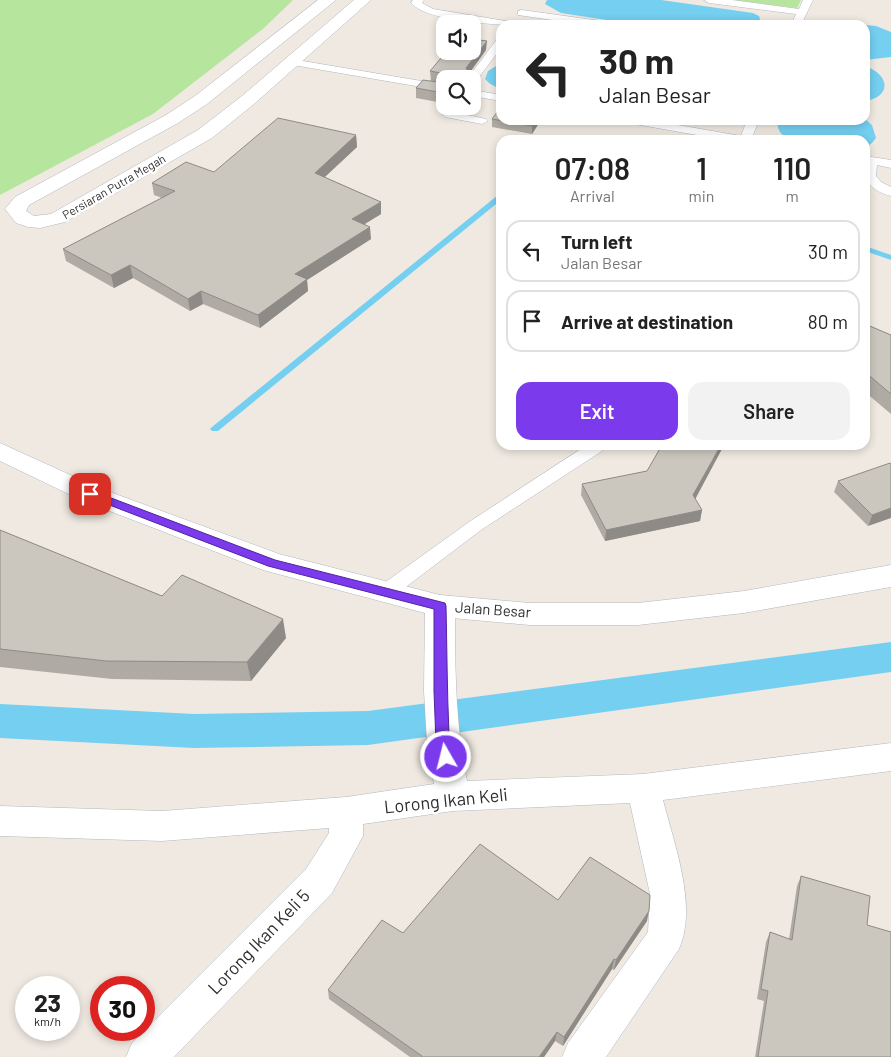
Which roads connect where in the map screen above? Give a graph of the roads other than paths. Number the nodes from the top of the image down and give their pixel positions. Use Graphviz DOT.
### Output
graph roads {
  1 [pos="328,0"];
  2 [pos="363,0"];
  3 [pos="419,0"];
  4 [pos="709,0"];
  5 [pos="808,0"];
  6 [pos="802,12"];
  7 [pos="516,20"];
  8 [pos="582,20"];
  9 [pos="798,20"];
  10 [pos="496,22"];
  11 [pos="496,51"];
  12 [pos="291,62"];
  13 [pos="480,70"];
  14 [pos="436,86"];
  15 [pos="481,95"];
  16 [pos="496,97"];
  17 [pos="454,115"];
  18 [pos="482,121"];
  19 [pos="657,125"];
  20 [pos="716,135"];
  21 [pos="870,161"];
  22 [pos="891,164"];
  23 [pos="870,176"];
  24 [pos="891,192"];
  25 [pos="591,450"];
  26 [pos="0,451"];
  27 [pos="891,576"];
  28 [pos="387,591"];
  29 [pos="440,606"];
  30 [pos="890,761"];
  31 [pos="643,788"];
  32 [pos="453,796"];
  33 [pos="346,812"];
  34 [pos="0,821"];
  35 [pos="146,1057"];
  36 [pos="582,1057"];
  1 -- 12 [label="street, Persiaran Putra Megah"];
  2 -- 12 [label="street, Persiaran Putra Megah"];
  3 -- 10 [label="lane"];
  4 -- 6 [label="lane"];
  5 -- 6 [label="lane"];
  6 -- 9 [label="lane"];
  7 -- 8 [label="lane"];
  11 -- 13 [label="lane"];
  12 -- 14 [label="lane"];
  15 -- 16 [label="lane"];
  17 -- 18 [label="lane"];
  19 -- 20 [label="lane"];
  21 -- 22 [label="lane"];
  23 -- 24 [label="lane"];
  25 -- 28 [label="lane"];
  26 -- 28 [label="street, Jalan Besar"];
  27 -- 29 [label="street, Jalan Besar"];
  28 -- 29 [label="street, Jalan Besar"];
  29 -- 32 [label="street"];
  30 -- 31 [label="street, Lorong Ikan Keli"];
  31 -- 32 [label="street, Lorong Ikan Keli"];
  31 -- 36 [label="street"];
  32 -- 33 [label="street, Lorong Ikan Keli"];
  33 -- 34 [label="street, Lorong Ikan Keli"];
  33 -- 35 [label="street, Lorong Ikan Keli 5"];
}
